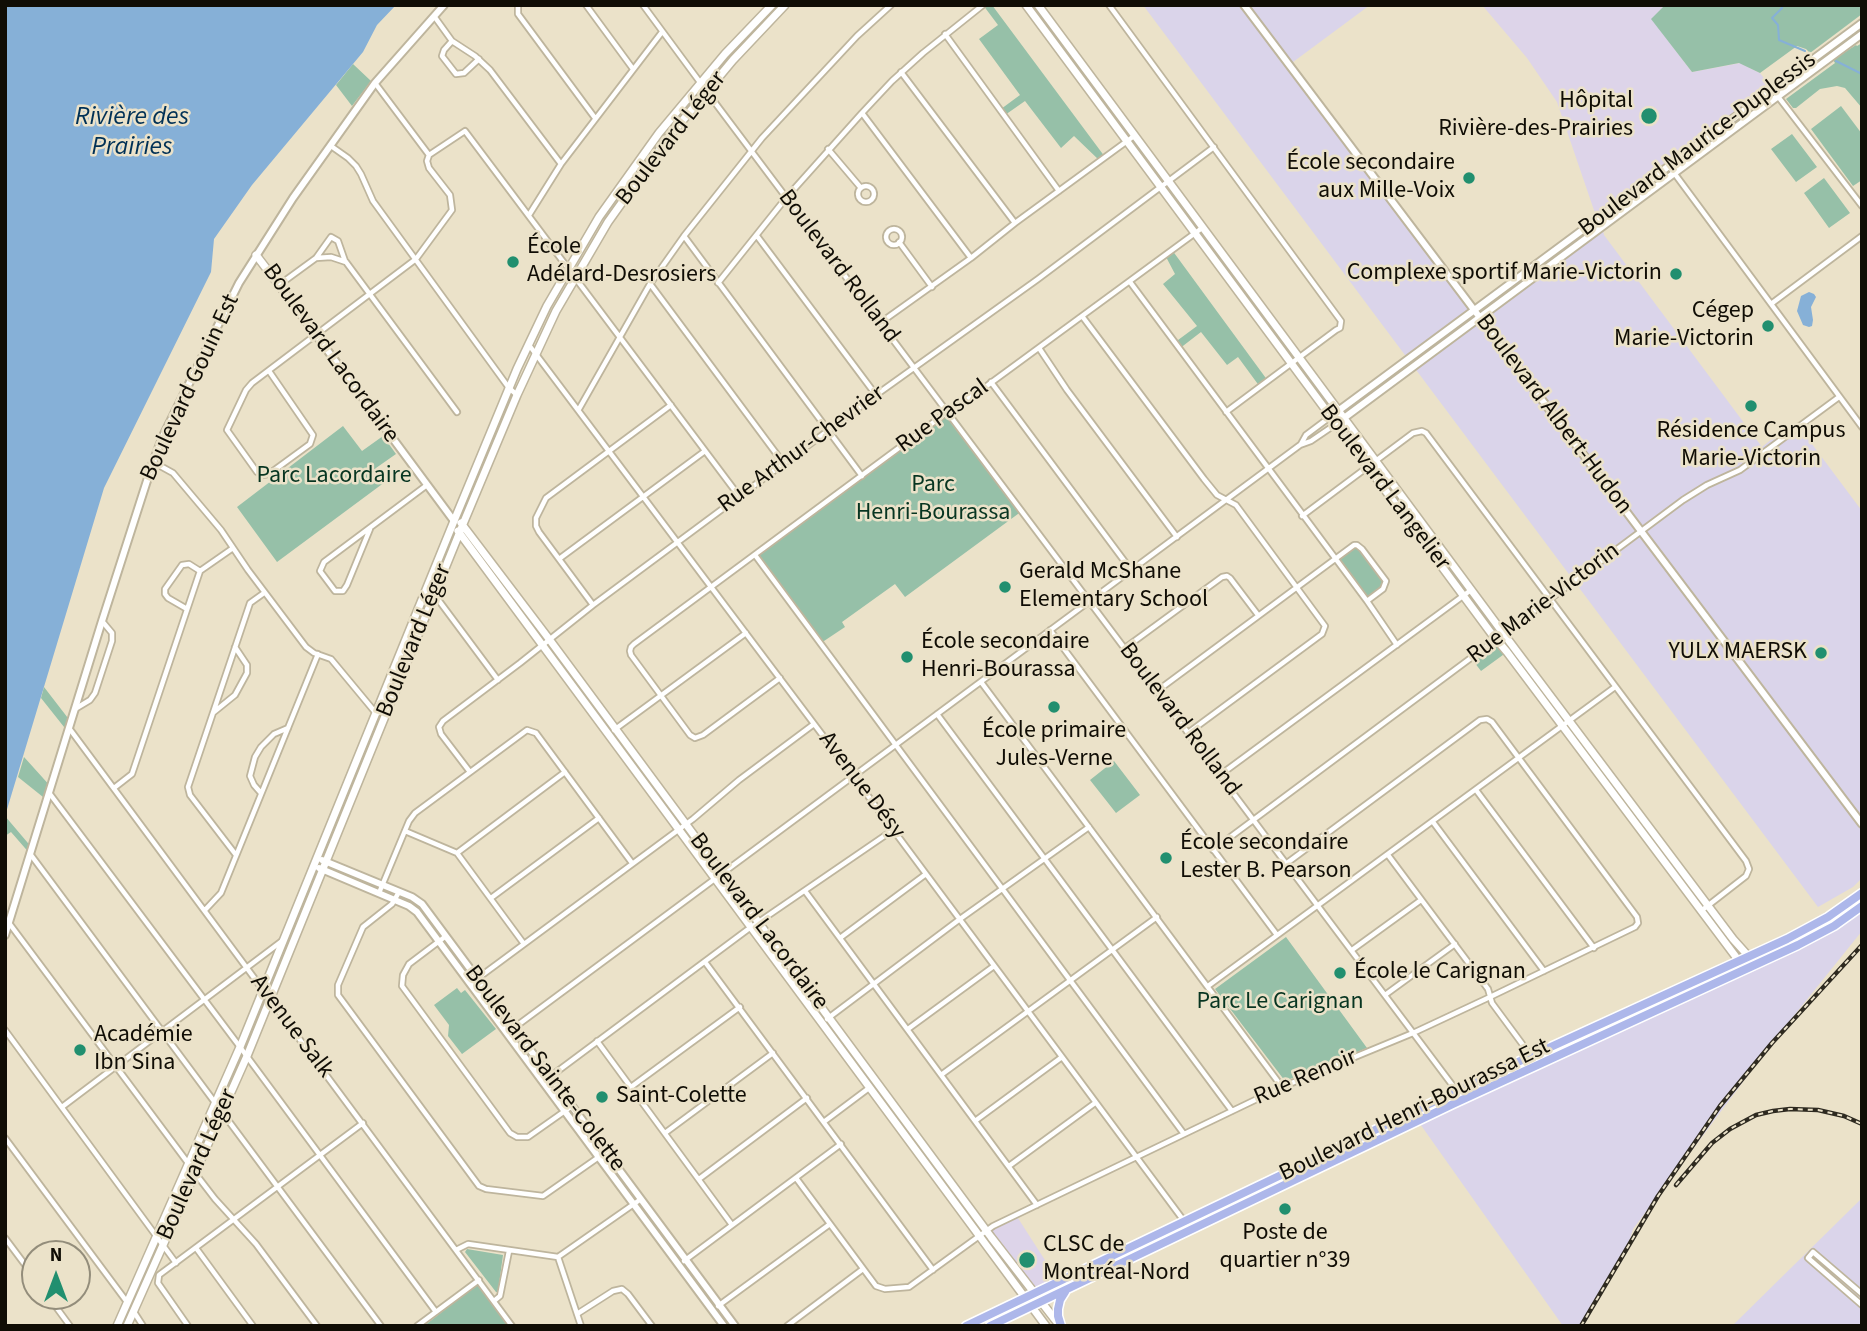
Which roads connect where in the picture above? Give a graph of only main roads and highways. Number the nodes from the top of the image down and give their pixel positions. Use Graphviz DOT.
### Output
graph roads {
  1 [pos="772,5"];
  2 [pos="785,5"];
  3 [pos="1026,5"];
  4 [pos="1038,5"];
  5 [pos="256,254"];
  6 [pos="279,285"];
  7 [pos="454,521"];
  8 [pos="463,524"];
  9 [pos="459,533"];
  10 [pos="1468,592"];
  11 [pos="1862,893"];
  12 [pos="1862,906"];
  13 [pos="1704,908"];
  14 [pos="1747,956"];
  15 [pos="1738,960"];
  16 [pos="1757,964"];
  17 [pos="1745,969"];
  18 [pos="983,1233"];
  19 [pos="1073,1286"];
  20 [pos="1035,1293"];
  21 [pos="1025,1298"];
  22 [pos="1041,1301"];
  23 [pos="1031,1306"];
  24 [pos="117,1326"];
  25 [pos="127,1326"];
  26 [pos="966,1326"];
  27 [pos="990,1326"];
  28 [pos="1045,1326"];
  29 [pos="1060,1326"];
  1 -- 7 [label="main road, Boulevard Léger"];
  2 -- 8 [label="main road, Boulevard Léger"];
  3 -- 10 [label="main road, Boulevard Langelier"];
  4 -- 10 [label="main road, Boulevard Langelier"];
  5 -- 6 [label="main road, Boulevard Lacordaire"];
  7 -- 8 [label="main road"];
  7 -- 9 [label="main road, Boulevard Lacordaire"];
  7 -- 24 [label="main road, Boulevard Léger"];
  8 -- 9 [label="main road, Boulevard Léger"];
  8 -- 18 [label="main road, Boulevard Lacordaire"];
  9 -- 18 [label="main road, Boulevard Lacordaire"];
  9 -- 25 [label="main road, Boulevard Léger"];
  10 -- 13 [label="main road, Boulevard Langelier"];
  10 -- 13 [label="main road, Boulevard Langelier"];
  11 -- 14 [label="main road, Boulevard Henri-Bourassa Est"];
  12 -- 16 [label="main road, Boulevard Henri-Bourassa Est"];
  13 -- 14 [label="main road, Boulevard Langelier"];
  13 -- 15 [label="main road, Boulevard Langelier"];
  14 -- 15 [label="main road, Boulevard Henri-Bourassa Est"];
  14 -- 16 [label="main road, Boulevard Langelier"];
  15 -- 17 [label="main road, Boulevard Langelier"];
  15 -- 20 [label="main road, Boulevard Henri-Bourassa Est"];
  16 -- 17 [label="main road, Boulevard Henri-Bourassa Est"];
  17 -- 19 [label="main road, Boulevard Henri-Bourassa Est"];
  18 -- 20 [label="main road, Boulevard Lacordaire"];
  18 -- 21 [label="main road, Boulevard Lacordaire"];
  19 -- 22 [label="main road, Boulevard Henri-Bourassa Est"];
  19 -- 29 [label="main road"];
  20 -- 21 [label="main road, Boulevard Henri-Bourassa Est"];
  20 -- 22 [label="main road, Boulevard Lacordaire"];
  21 -- 23 [label="main road, Boulevard Lacordaire"];
  21 -- 26 [label="main road, Boulevard Henri-Bourassa Est"];
  22 -- 23 [label="main road, Boulevard Henri-Bourassa Est"];
  22 -- 29 [label="main road, Boulevard Lacordaire"];
  23 -- 27 [label="main road, Boulevard Henri-Bourassa Est"];
  23 -- 28 [label="main road, Boulevard Lacordaire"];
}
